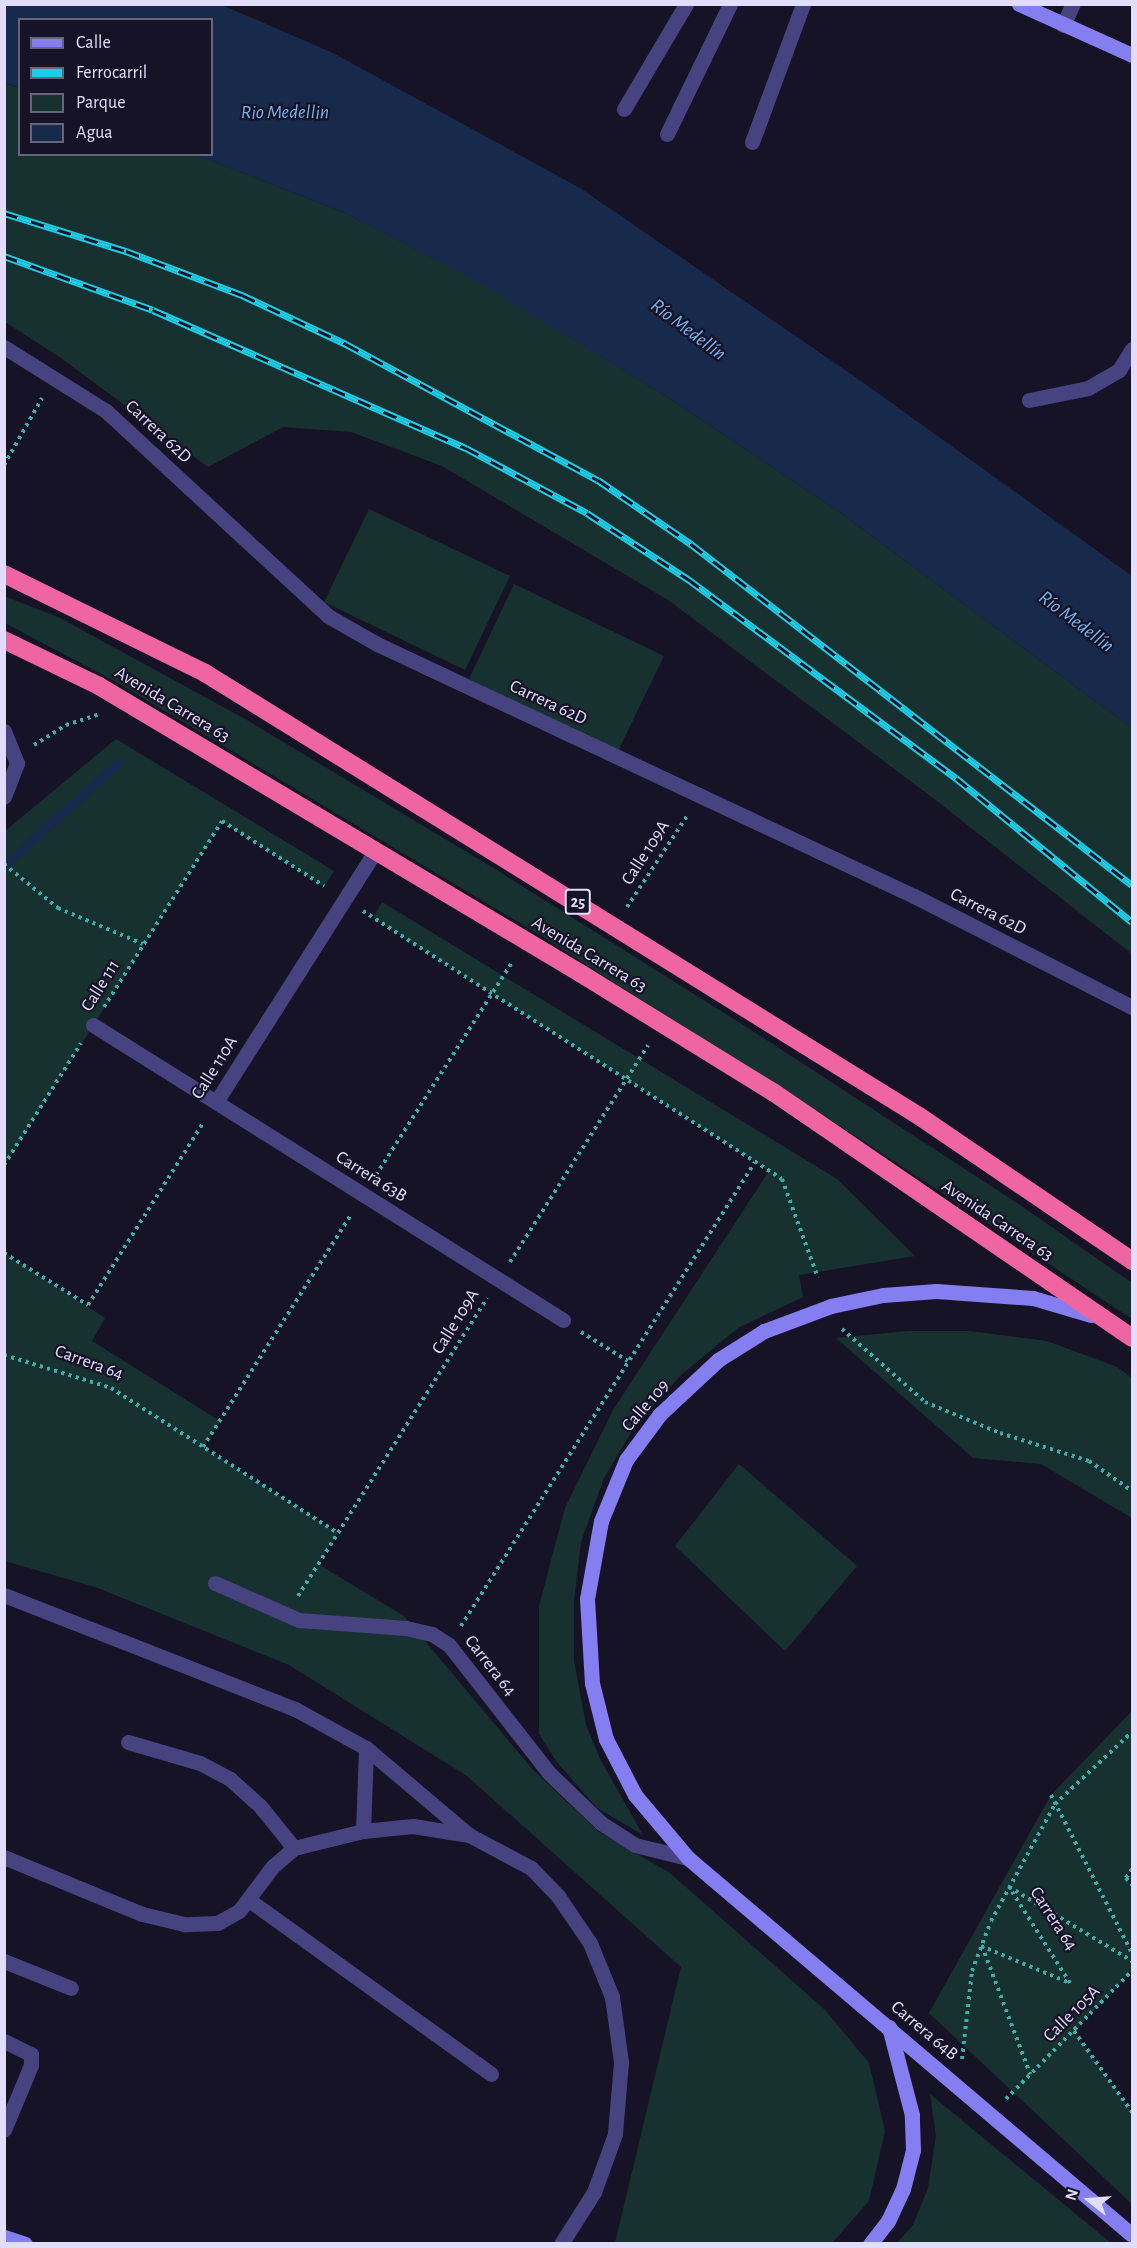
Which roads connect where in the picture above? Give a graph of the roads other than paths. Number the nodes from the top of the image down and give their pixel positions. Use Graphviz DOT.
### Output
graph roads {
  1 [pos="686,4"];
  2 [pos="730,4"];
  3 [pos="803,4"];
  4 [pos="1018,4"];
  5 [pos="1073,4"];
  6 [pos="1063,25"];
  7 [pos="1132,55"];
  8 [pos="624,109"];
  9 [pos="667,134"];
  10 [pos="752,142"];
  11 [pos="4,347"];
  12 [pos="1132,350"];
  13 [pos="1029,400"];
  14 [pos="4,574"];
  15 [pos="4,640"];
  16 [pos="4,730"];
  17 [pos="4,797"];
  18 [pos="375,851"];
  19 [pos="1132,1007"];
  20 [pos="93,1025"];
  21 [pos="216,1102"];
  22 [pos="1132,1261"];
  23 [pos="1105,1319"];
  24 [pos="563,1320"];
  25 [pos="1132,1338"];
  26 [pos="215,1583"];
  27 [pos="4,1595"];
  28 [pos="128,1743"];
  29 [pos="366,1748"];
  30 [pos="363,1832"];
  31 [pos="469,1835"];
  32 [pos="294,1848"];
  33 [pos="4,1857"];
  34 [pos="688,1858"];
  35 [pos="249,1900"];
  36 [pos="4,1961"];
  37 [pos="70,1988"];
  38 [pos="889,2027"];
  39 [pos="4,2041"];
  40 [pos="491,2074"];
  41 [pos="11,2097"];
  42 [pos="4,2130"];
  43 [pos="1132,2235"];
  44 [pos="4,2236"];
  45 [pos="25,2244"];
  46 [pos="561,2244"];
  47 [pos="870,2244"];
  1 -- 8 [label="street"];
  2 -- 9 [label="street"];
  3 -- 10 [label="street"];
  4 -- 6 [label="main road"];
  5 -- 6 [label="street"];
  6 -- 7 [label="main road"];
  11 -- 19 [label="street, Carrera 62D"];
  12 -- 13 [label="street"];
  14 -- 22 [label="highway, Avenida Carrera 63 / 25"];
  15 -- 18 [label="highway, Avenida Carrera 63"];
  16 -- 17 [label="street"];
  18 -- 21 [label="street, Calle 110A"];
  18 -- 23 [label="highway, Avenida Carrera 63"];
  20 -- 21 [label="street, Carrera 63B"];
  21 -- 24 [label="street, Carrera 63B"];
  23 -- 25 [label="highway, Avenida Carrera 63"];
  23 -- 34 [label="main road, Calle 109"];
  26 -- 34 [label="street, Carrera 64"];
  27 -- 29 [label="street"];
  28 -- 32 [label="street"];
  29 -- 30 [label="street"];
  29 -- 31 [label="street"];
  30 -- 31 [label="street"];
  30 -- 32 [label="street"];
  31 -- 46 [label="street"];
  32 -- 35 [label="street"];
  33 -- 35 [label="street"];
  34 -- 38 [label="main road, Carrera 64B"];
  35 -- 40 [label="street"];
  36 -- 37 [label="street"];
  38 -- 43 [label="main road, Carrera 64B"];
  38 -- 47 [label="main road"];
  39 -- 41 [label="street"];
  41 -- 42 [label="street"];
  44 -- 45 [label="main road"];
}
